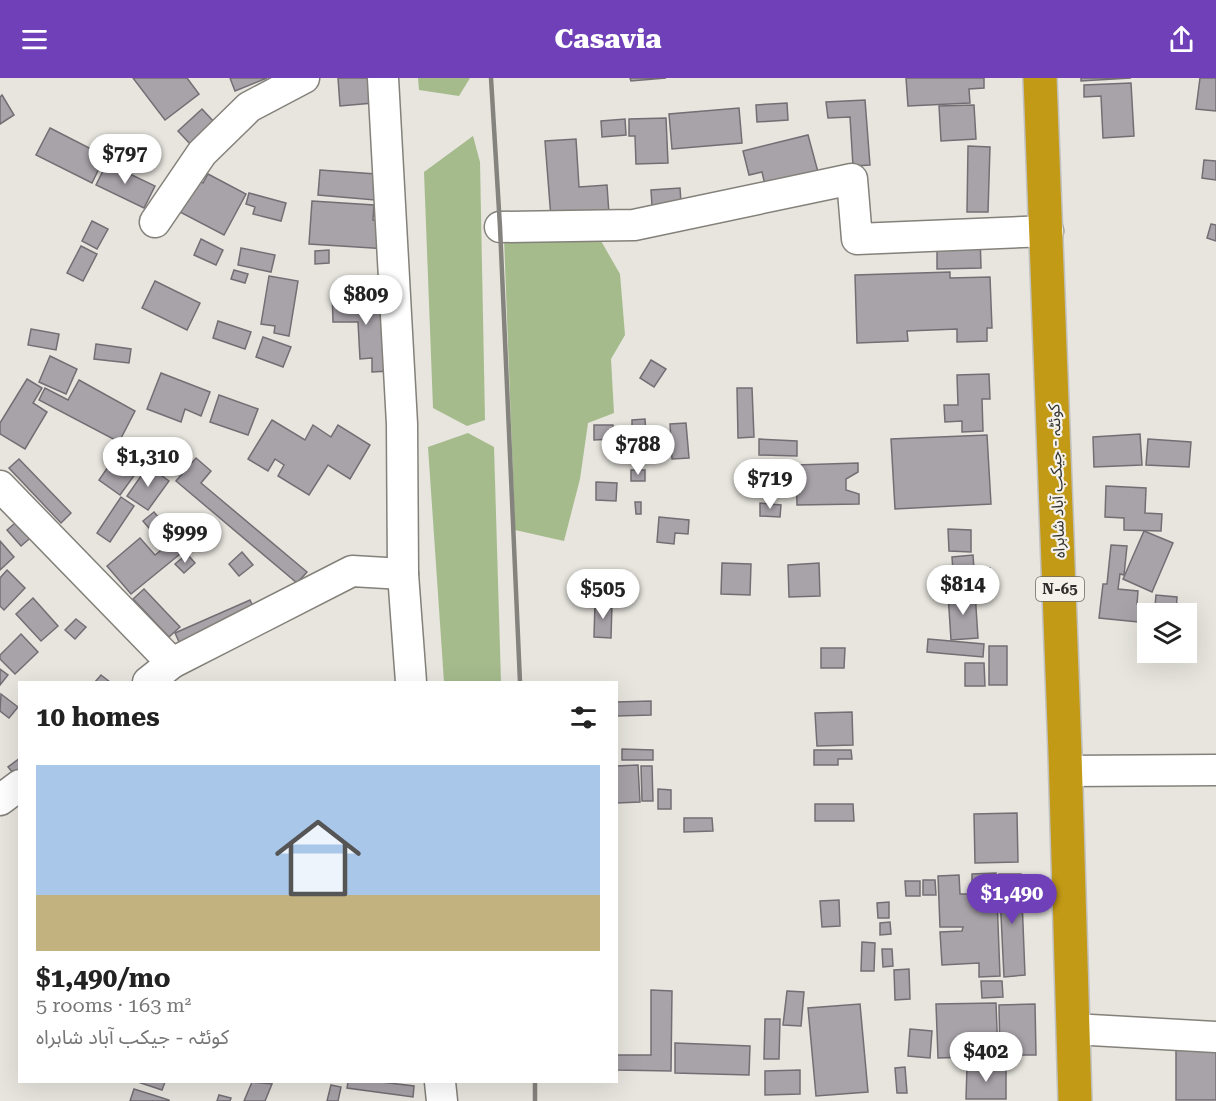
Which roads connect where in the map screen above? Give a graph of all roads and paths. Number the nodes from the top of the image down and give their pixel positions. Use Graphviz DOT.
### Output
graph roads {
  1 [pos="304,78"];
  2 [pos="383,78"];
  3 [pos="1040,78"];
  4 [pos="155,222"];
  5 [pos="500,227"];
  6 [pos="1048,231"];
  7 [pos="0,486"];
  8 [pos="403,574"];
  9 [pos="172,663"];
  10 [pos="149,681"];
  11 [pos="411,681"];
  12 [pos="1216,770"];
  13 [pos="1066,771"];
  14 [pos="18,786"];
  15 [pos="0,800"];
  16 [pos="1073,1029"];
  17 [pos="1216,1037"];
  18 [pos="440,1083"];
  19 [pos="442,1101"];
  20 [pos="1075,1101"];
  1 -- 4 [label="street"];
  2 -- 8 [label="street"];
  3 -- 6 [label="highway, کوئٹہ - جیکب آباد شاہراہ / N-65"];
  5 -- 6 [label="street"];
  6 -- 13 [label="highway, کوئٹہ - جیکب آباد شاہراہ / N-65"];
  7 -- 9 [label="street"];
  8 -- 9 [label="street"];
  8 -- 11 [label="street"];
  9 -- 10 [label="street"];
  12 -- 13 [label="street"];
  13 -- 16 [label="highway, کوئٹہ - جیکب آباد شاہراہ / N-65"];
  14 -- 15 [label="street"];
  16 -- 17 [label="street"];
  16 -- 20 [label="highway, کوئٹہ - جیکب آباد شاہراہ / N-65"];
  18 -- 19 [label="street"];
}
